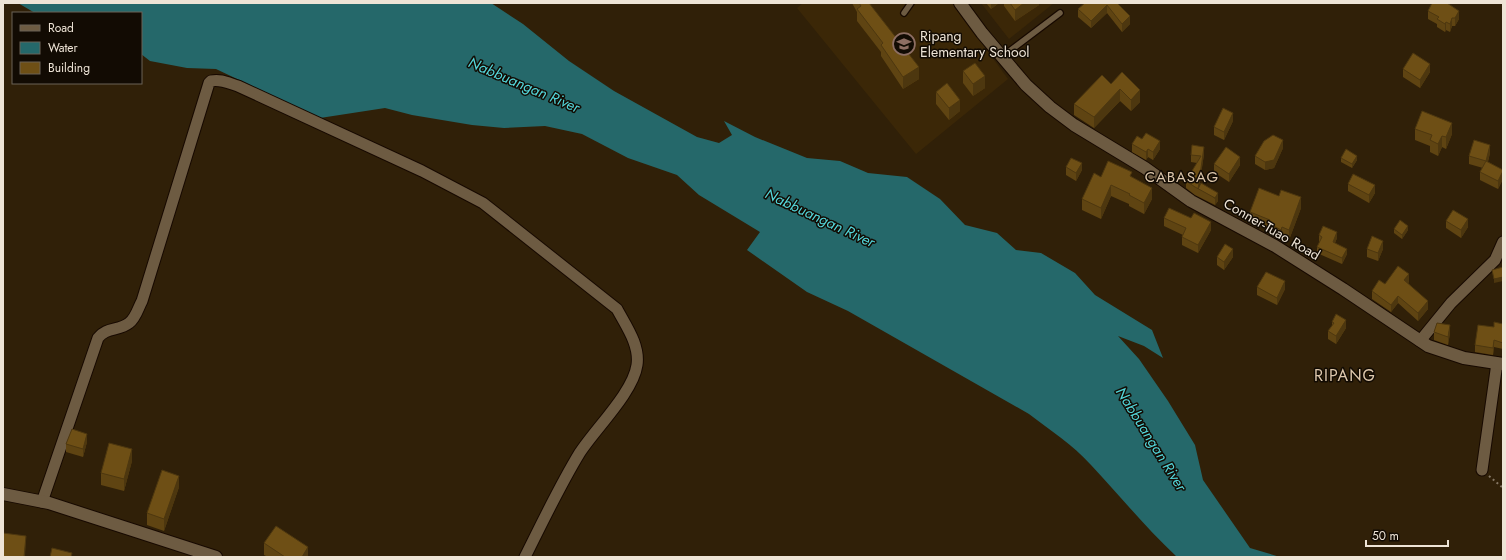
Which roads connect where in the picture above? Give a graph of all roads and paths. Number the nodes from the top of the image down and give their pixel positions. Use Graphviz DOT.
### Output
graph roads {
  1 [pos="911,3"];
  2 [pos="960,3"];
  3 [pos="904,13"];
  4 [pos="1060,13"];
  5 [pos="1003,56"];
  6 [pos="1503,242"];
  7 [pos="1420,341"];
  8 [pos="1500,363"];
  9 [pos="1482,470"];
  10 [pos="1503,488"];
  11 [pos="3,494"];
  12 [pos="42,502"];
  13 [pos="216,557"];
  14 [pos="525,557"];
  1 -- 3 [label="lane"];
  2 -- 5 [label="main road, Conner-Tuao Road"];
  4 -- 5 [label="lane"];
  5 -- 7 [label="main road, Conner-Tuao Road"];
  6 -- 7 [label="street"];
  7 -- 8 [label="main road, Conner-Tuao Road"];
  8 -- 9 [label="street"];
  9 -- 10 [label="path"];
  11 -- 12 [label="main road"];
  12 -- 13 [label="main road"];
  12 -- 14 [label="street"];
}
